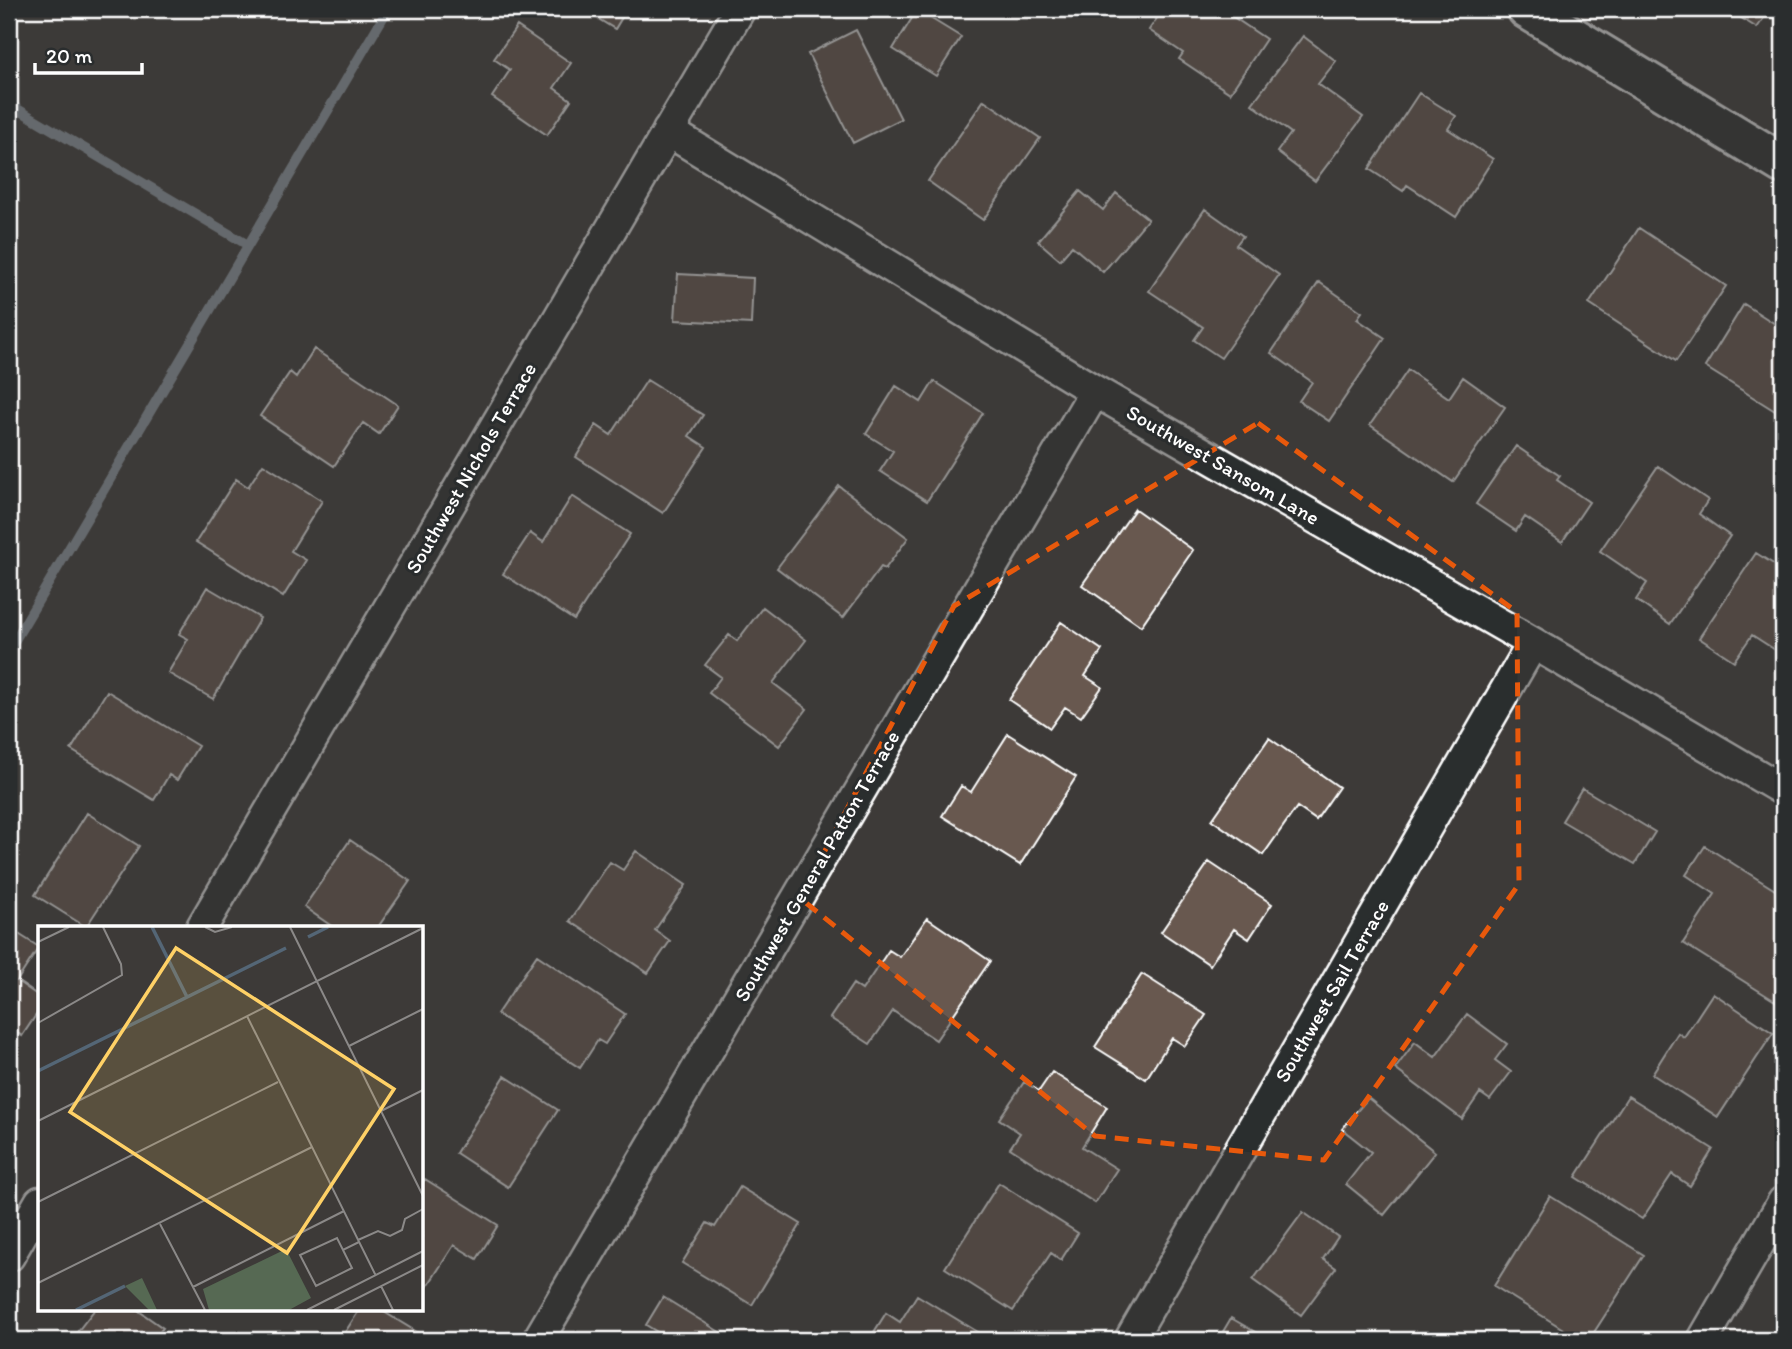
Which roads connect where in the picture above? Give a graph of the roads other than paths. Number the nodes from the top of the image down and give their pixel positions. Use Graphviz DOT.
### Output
graph roads {
  1 [pos="740,9"];
  2 [pos="1527,9"];
  3 [pos="668,131"];
  4 [pos="1783,164"];
  5 [pos="1095,391"];
  6 [pos="1533,642"];
  7 [pos="1783,790"];
  8 [pos="203,926"];
  9 [pos="1783,1202"];
  10 [pos="38,1205"];
  11 [pos="9,1256"];
  12 [pos="538,1340"];
  13 [pos="1130,1340"];
  14 [pos="1703,1340"];
  1 -- 3 [label="street, Southwest Nichols Terrace"];
  2 -- 4 [label="street"];
  3 -- 5 [label="street, Southwest Sansom Lane"];
  3 -- 8 [label="street, Southwest Nichols Terrace"];
  5 -- 6 [label="street, Southwest Sansom Lane"];
  5 -- 12 [label="street, Southwest General Patton Terrace"];
  6 -- 7 [label="street, Southwest Sansom Lane"];
  6 -- 13 [label="street, Southwest Sail Terrace"];
  9 -- 14 [label="street"];
  10 -- 11 [label="street"];
}
